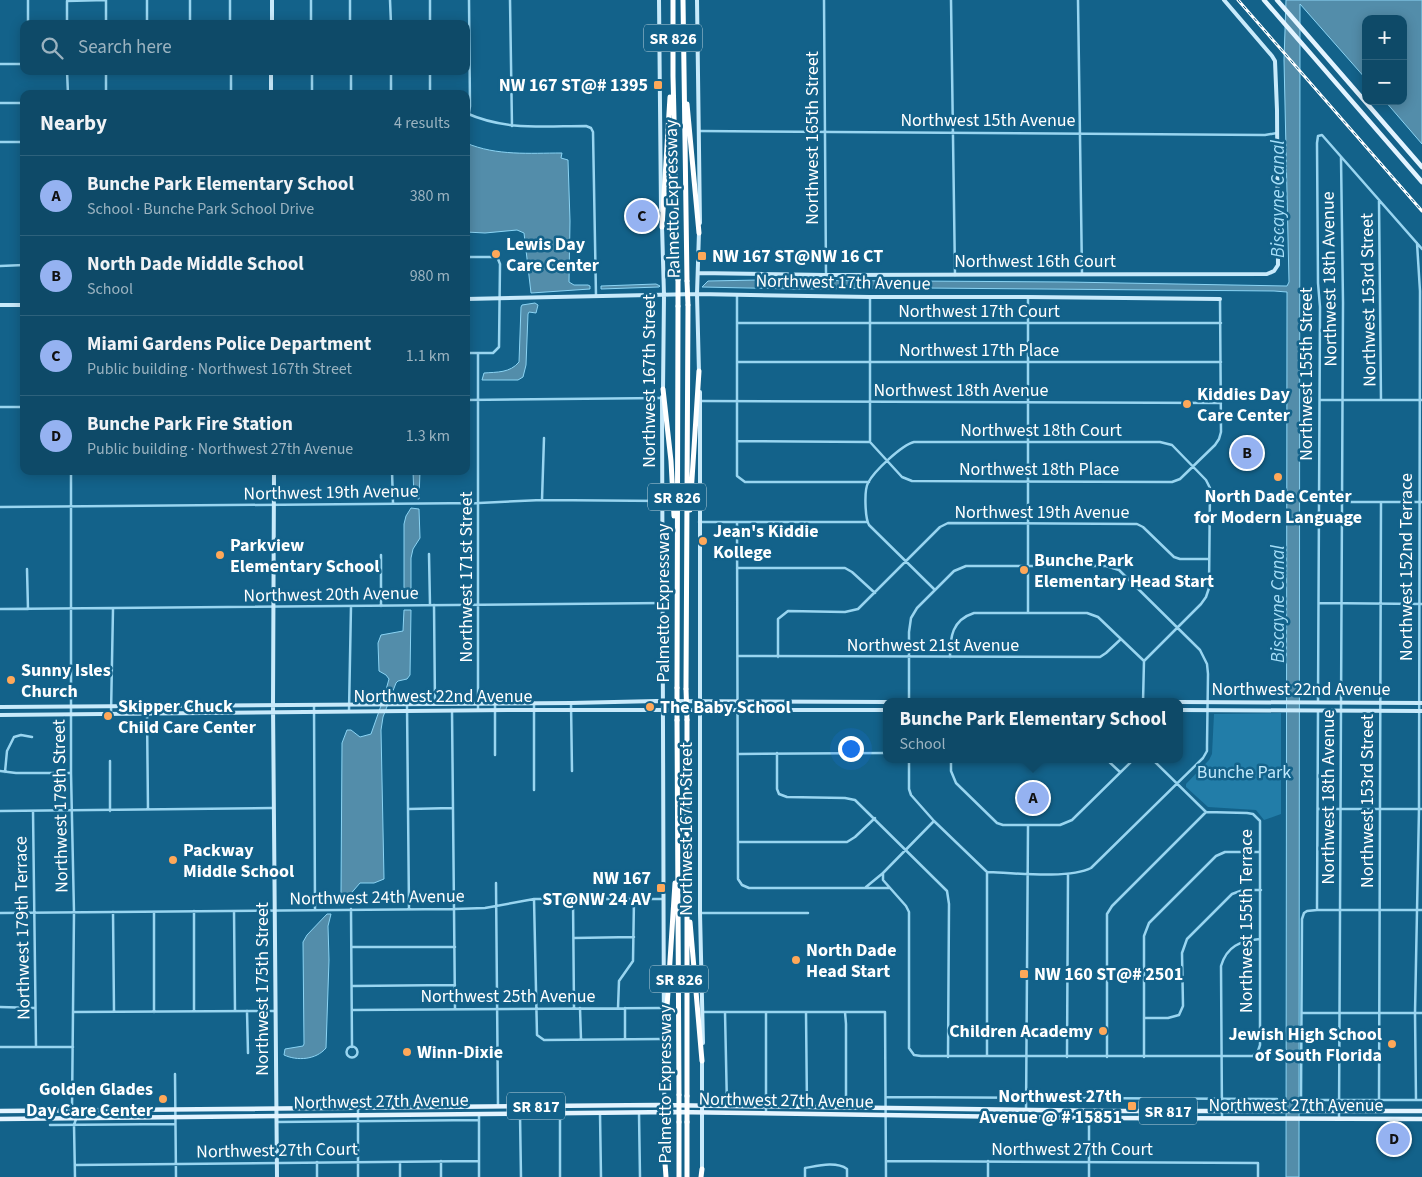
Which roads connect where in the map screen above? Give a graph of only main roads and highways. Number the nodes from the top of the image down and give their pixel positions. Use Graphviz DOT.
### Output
graph roads {
  1 [pos="673,0"];
  2 [pos="683,0"];
  3 [pos="1264,0"];
  4 [pos="1277,0"];
  5 [pos="673,76"];
  6 [pos="685,94"];
  7 [pos="1422,167"];
  8 [pos="1422,182"];
  9 [pos="662,227"];
  10 [pos="699,233"];
  11 [pos="699,371"];
  12 [pos="663,389"];
  13 [pos="687,531"];
  14 [pos="677,561"];
  15 [pos="678,862"];
  16 [pos="688,900"];
  17 [pos="702,1062"];
  18 [pos="665,1063"];
  19 [pos="498,1106"];
  20 [pos="558,1106"];
  21 [pos="574,1106"];
  22 [pos="428,1107"];
  23 [pos="939,1108"];
  24 [pos="72,1110"];
  25 [pos="87,1110"];
  26 [pos="0,1111"];
  27 [pos="1128,1111"];
  28 [pos="1402,1112"];
  29 [pos="1422,1112"];
  30 [pos="560,1113"];
  31 [pos="428,1114"];
  32 [pos="482,1114"];
  33 [pos="546,1114"];
  34 [pos="939,1116"];
  35 [pos="61,1118"];
  36 [pos="76,1118"];
  37 [pos="1089,1118"];
  38 [pos="0,1119"];
  39 [pos="1402,1119"];
  40 [pos="1422,1119"];
  41 [pos="665,1163"];
  42 [pos="702,1169"];
  43 [pos="665,1177"];
  44 [pos="680,1177"];
  45 [pos="687,1177"];
  46 [pos="702,1177"];
  1 -- 5 [label="highway, Palmetto Expressway / SR 826"];
  2 -- 6 [label="highway, Palmetto Expressway / SR 826"];
  3 -- 8 [label="main road"];
  4 -- 7 [label="main road"];
  5 -- 9 [label="highway"];
  5 -- 14 [label="highway, Palmetto Expressway / SR 826, bridge"];
  6 -- 10 [label="highway"];
  6 -- 13 [label="highway, Palmetto Expressway / SR 826, bridge"];
  11 -- 13 [label="highway"];
  12 -- 14 [label="highway"];
  13 -- 16 [label="highway, Palmetto Expressway / SR 826, bridge"];
  14 -- 15 [label="highway, Palmetto Expressway / SR 826, bridge"];
  15 -- 18 [label="highway"];
  15 -- 44 [label="highway, Palmetto Expressway / SR 826, bridge"];
  16 -- 17 [label="highway"];
  16 -- 45 [label="highway, Palmetto Expressway / SR 826, bridge"];
  19 -- 20 [label="main road, Northwest 27th Avenue / SR 817"];
  19 -- 22 [label="main road, Northwest 27th Avenue / SR 817"];
  19 -- 32 [label="main road"];
  20 -- 21 [label="main road, Northwest 27th Avenue / SR 817"];
  20 -- 33 [label="main road"];
  21 -- 23 [label="main road, Northwest 27th Avenue / SR 817"];
  21 -- 30 [label="main road"];
  22 -- 25 [label="main road, Northwest 27th Avenue / SR 817"];
  22 -- 31 [label="main road"];
  23 -- 27 [label="main road, Northwest 27th Avenue / SR 817"];
  23 -- 34 [label="main road"];
  24 -- 25 [label="main road, Northwest 27th Avenue / SR 817"];
  24 -- 26 [label="main road, Northwest 27th Avenue / SR 817"];
  24 -- 35 [label="main road"];
  25 -- 36 [label="main road"];
  27 -- 28 [label="main road, Northwest 27th Avenue / SR 817"];
  27 -- 37 [label="main road"];
  28 -- 29 [label="main road, Northwest 27th Avenue / SR 817"];
  28 -- 39 [label="main road"];
  30 -- 33 [label="main road, Northwest 27th Avenue / SR 817"];
  30 -- 34 [label="main road, Northwest 27th Avenue / SR 817"];
  31 -- 32 [label="main road, Northwest 27th Avenue / SR 817"];
  31 -- 36 [label="main road, Northwest 27th Avenue / SR 817"];
  32 -- 33 [label="main road, Northwest 27th Avenue / SR 817"];
  34 -- 37 [label="main road, Northwest 27th Avenue / SR 817"];
  35 -- 36 [label="main road, Northwest 27th Avenue / SR 817"];
  35 -- 38 [label="main road, Northwest 27th Avenue / SR 817"];
  37 -- 39 [label="main road, Northwest 27th Avenue / SR 817"];
  39 -- 40 [label="main road, Northwest 27th Avenue / SR 817"];
  41 -- 43 [label="highway"];
  42 -- 46 [label="highway"];
}
